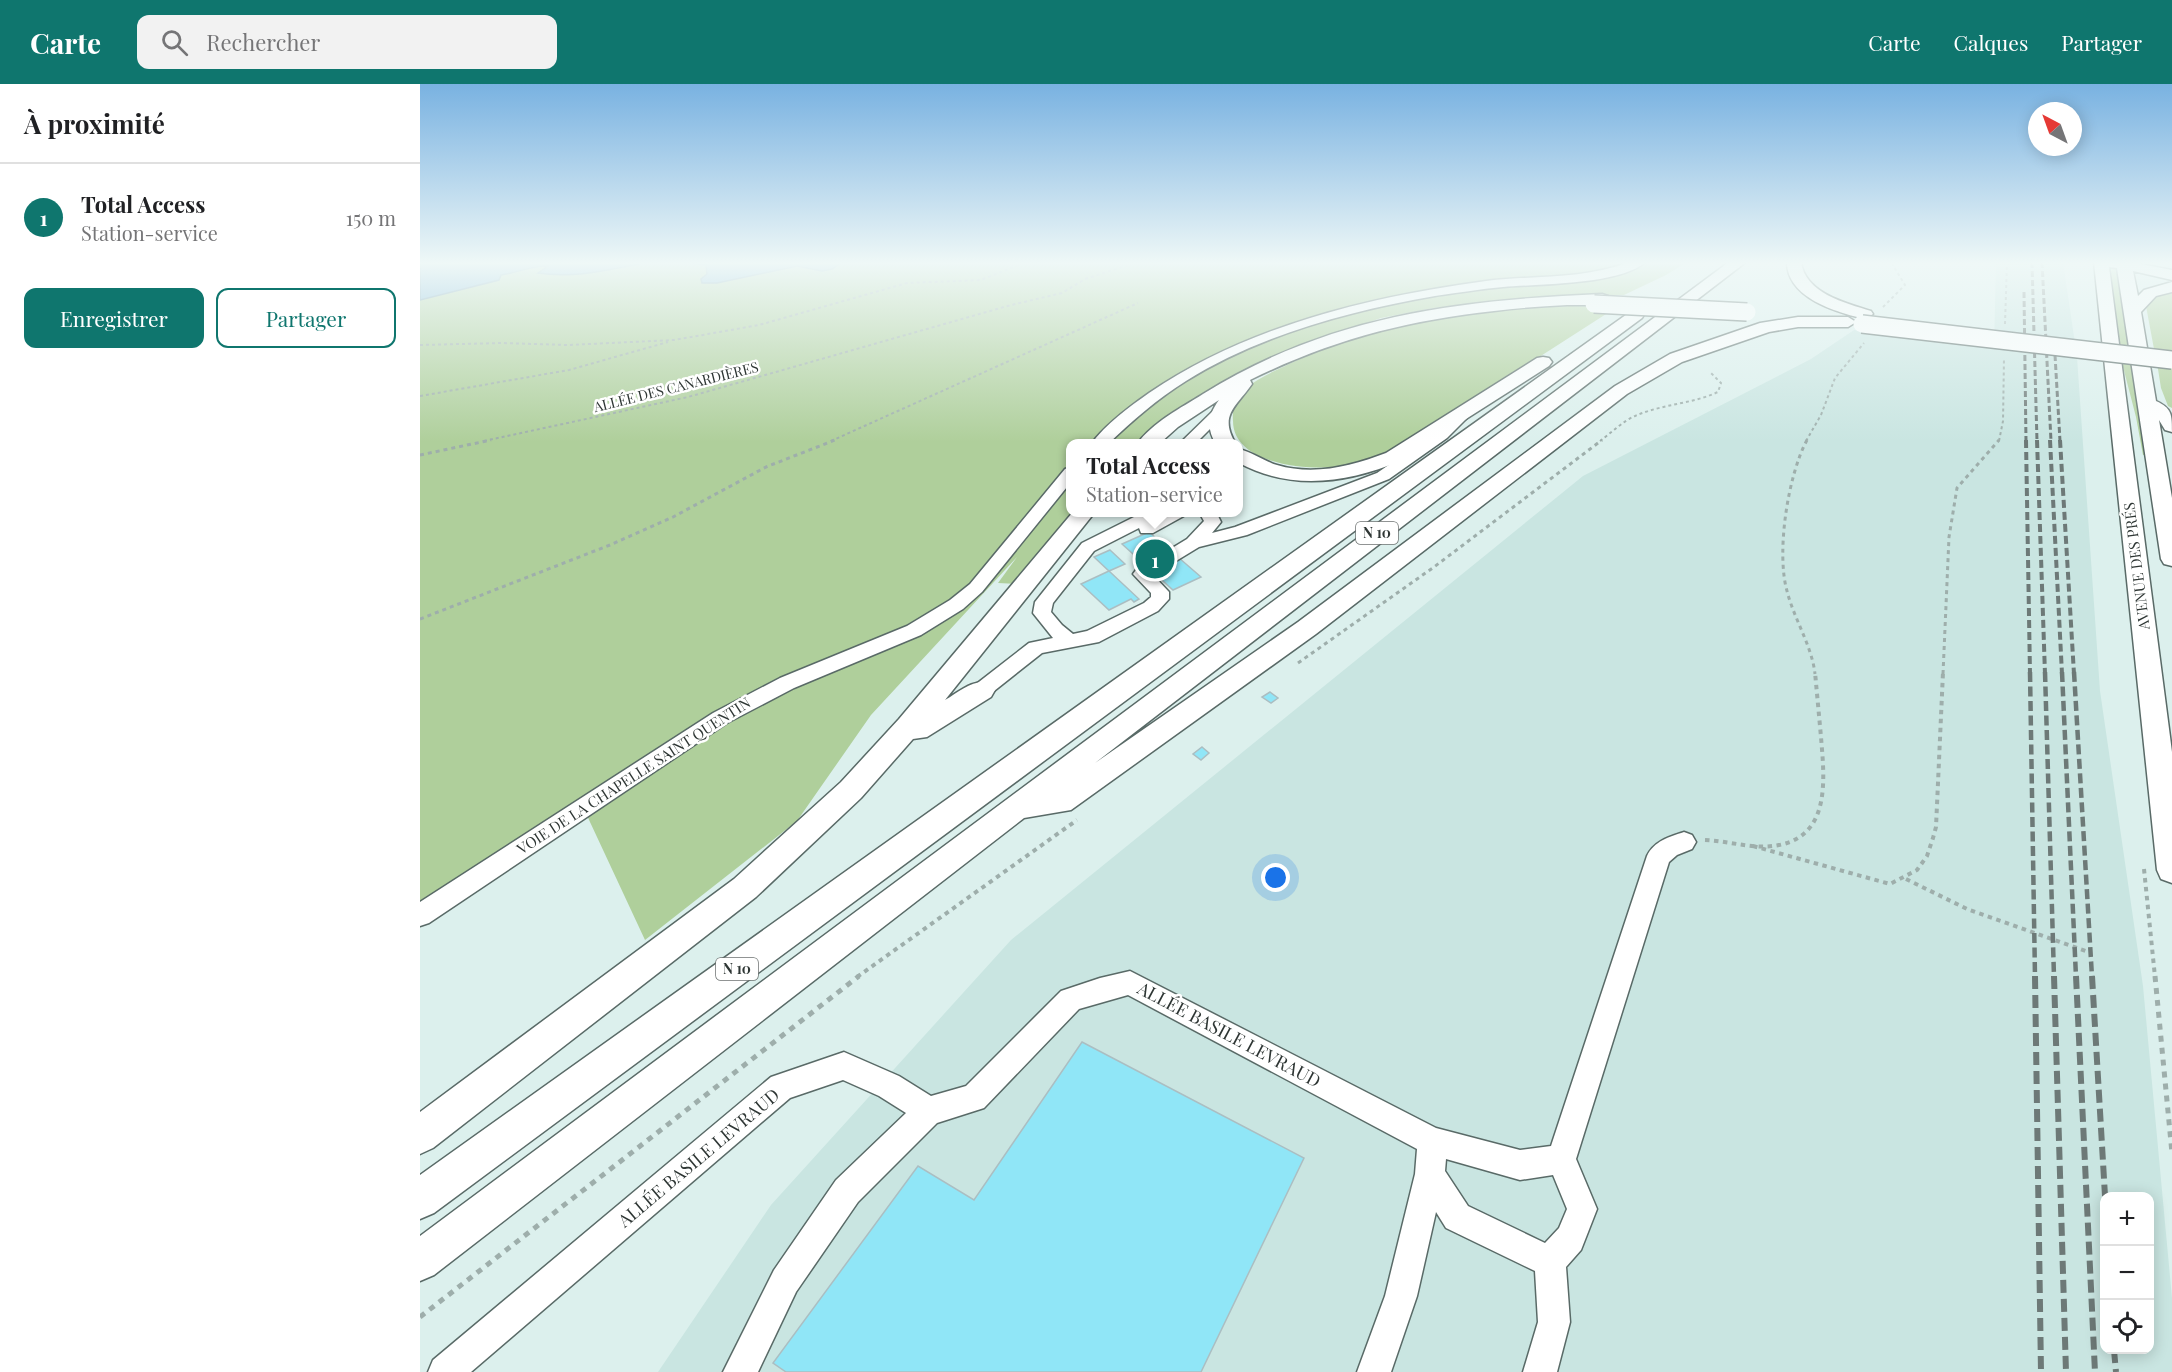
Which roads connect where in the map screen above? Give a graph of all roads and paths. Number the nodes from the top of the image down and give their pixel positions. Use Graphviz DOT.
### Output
graph roads {
  1 [pos="769,322"];
  2 [pos="951,322"];
  3 [pos="1096,322"];
  4 [pos="1316,322"];
  5 [pos="1389,322"];
  6 [pos="1416,322"];
  7 [pos="1607,322"];
  8 [pos="1626,322"];
  9 [pos="1658,322"];
  10 [pos="1797,322"];
  11 [pos="1864,322"];
  12 [pos="1866,322"];
  13 [pos="2005,322"];
  14 [pos="2108,322"];
  15 [pos="2136,322"];
  16 [pos="2005,333"];
  17 [pos="674,340"];
  18 [pos="420,345"];
  19 [pos="2004,356"];
  20 [pos="2172,356"];
  21 [pos="1710,372"];
  22 [pos="420,396"];
  23 [pos="1470,408"];
  24 [pos="2160,409"];
  25 [pos="1221,411"];
  26 [pos="2172,426"];
  27 [pos="1103,439"];
  28 [pos="1155,439"];
  29 [pos="1191,439"];
  30 [pos="1222,439"];
  31 [pos="420,455"];
  32 [pos="1243,457"];
  33 [pos="2125,460"];
  34 [pos="2164,470"];
  35 [pos="1066,478"];
  36 [pos="2167,499"];
  37 [pos="1082,517"];
  38 [pos="1149,517"];
  39 [pos="1175,517"];
  40 [pos="1210,517"];
  41 [pos="1193,543"];
  42 [pos="2172,559"];
  43 [pos="1078,560"];
  44 [pos="420,619"];
  45 [pos="1069,641"];
  46 [pos="1293,666"];
  47 [pos="982,690"];
  48 [pos="887,750"];
  49 [pos="1019,808"];
  50 [pos="1084,815"];
  51 [pos="1684,842"];
  52 [pos="1753,846"];
  53 [pos="2172,870"];
  54 [pos="1906,879"];
  55 [pos="420,915"];
  56 [pos="2091,953"];
  57 [pos="929,1111"];
  58 [pos="420,1136"];
  59 [pos="1432,1142"];
  60 [pos="1562,1159"];
  61 [pos="1430,1174"];
  62 [pos="420,1199"];
  63 [pos="420,1261"];
  64 [pos="1550,1262"];
  65 [pos="420,1317"];
  66 [pos="445,1372"];
  67 [pos="741,1372"];
  68 [pos="1374,1372"];
  69 [pos="1540,1372"];
  1 -- 17 [label="path"];
  2 -- 31 [label="path, ALLÉE DES CANARDIÈRES"];
  3 -- 44 [label="path"];
  4 -- 27 [label="street"];
  5 -- 28 [label="main road"];
  6 -- 25 [label="main road"];
  7 -- 23 [label="main road"];
  8 -- 62 [label="main road, N 10"];
  9 -- 49 [label="main road, N 10"];
  10 -- 49 [label="main road"];
  11 -- 20 [label="main road, bridge"];
  11 -- 52 [label="path"];
  12 -- 20 [label="main road, bridge"];
  13 -- 16 [label="path"];
  14 -- 33 [label="main road, AVENUE DES PRÉS"];
  15 -- 24 [label="main road"];
  17 -- 18 [label="path"];
  17 -- 22 [label="path"];
  19 -- 54 [label="path"];
  21 -- 46 [label="path"];
  23 -- 32 [label="main road"];
  23 -- 41 [label="street"];
  24 -- 26 [label="main road"];
  24 -- 34 [label="main road"];
  25 -- 29 [label="street"];
  25 -- 30 [label="main road"];
  33 -- 34 [label="main road"];
  33 -- 53 [label="main road, AVENUE DES PRÉS"];
  34 -- 36 [label="main road"];
  35 -- 55 [label="street, VOIE DE LA CHAPELLE SAINT QUENTIN"];
  36 -- 42 [label="main road"];
  37 -- 48 [label="main road"];
  38 -- 43 [label="street"];
  39 -- 43 [label="street"];
  40 -- 41 [label="street"];
  41 -- 45 [label="street"];
  43 -- 45 [label="street"];
  45 -- 47 [label="street"];
  47 -- 48 [label="main road"];
  48 -- 58 [label="main road"];
  49 -- 63 [label="main road, N 10"];
  50 -- 65 [label="path"];
  51 -- 52 [label="path"];
  51 -- 60 [label="street"];
  52 -- 54 [label="path"];
  54 -- 56 [label="path"];
  57 -- 59 [label="street, ALLÉE BASILE LEVRAUD"];
  57 -- 66 [label="street, ALLÉE BASILE LEVRAUD"];
  57 -- 67 [label="street"];
  59 -- 60 [label="street, ALLÉE BASILE LEVRAUD"];
  59 -- 61 [label="street"];
  60 -- 64 [label="street"];
  61 -- 64 [label="street"];
  61 -- 68 [label="street"];
  64 -- 69 [label="street"];
}
